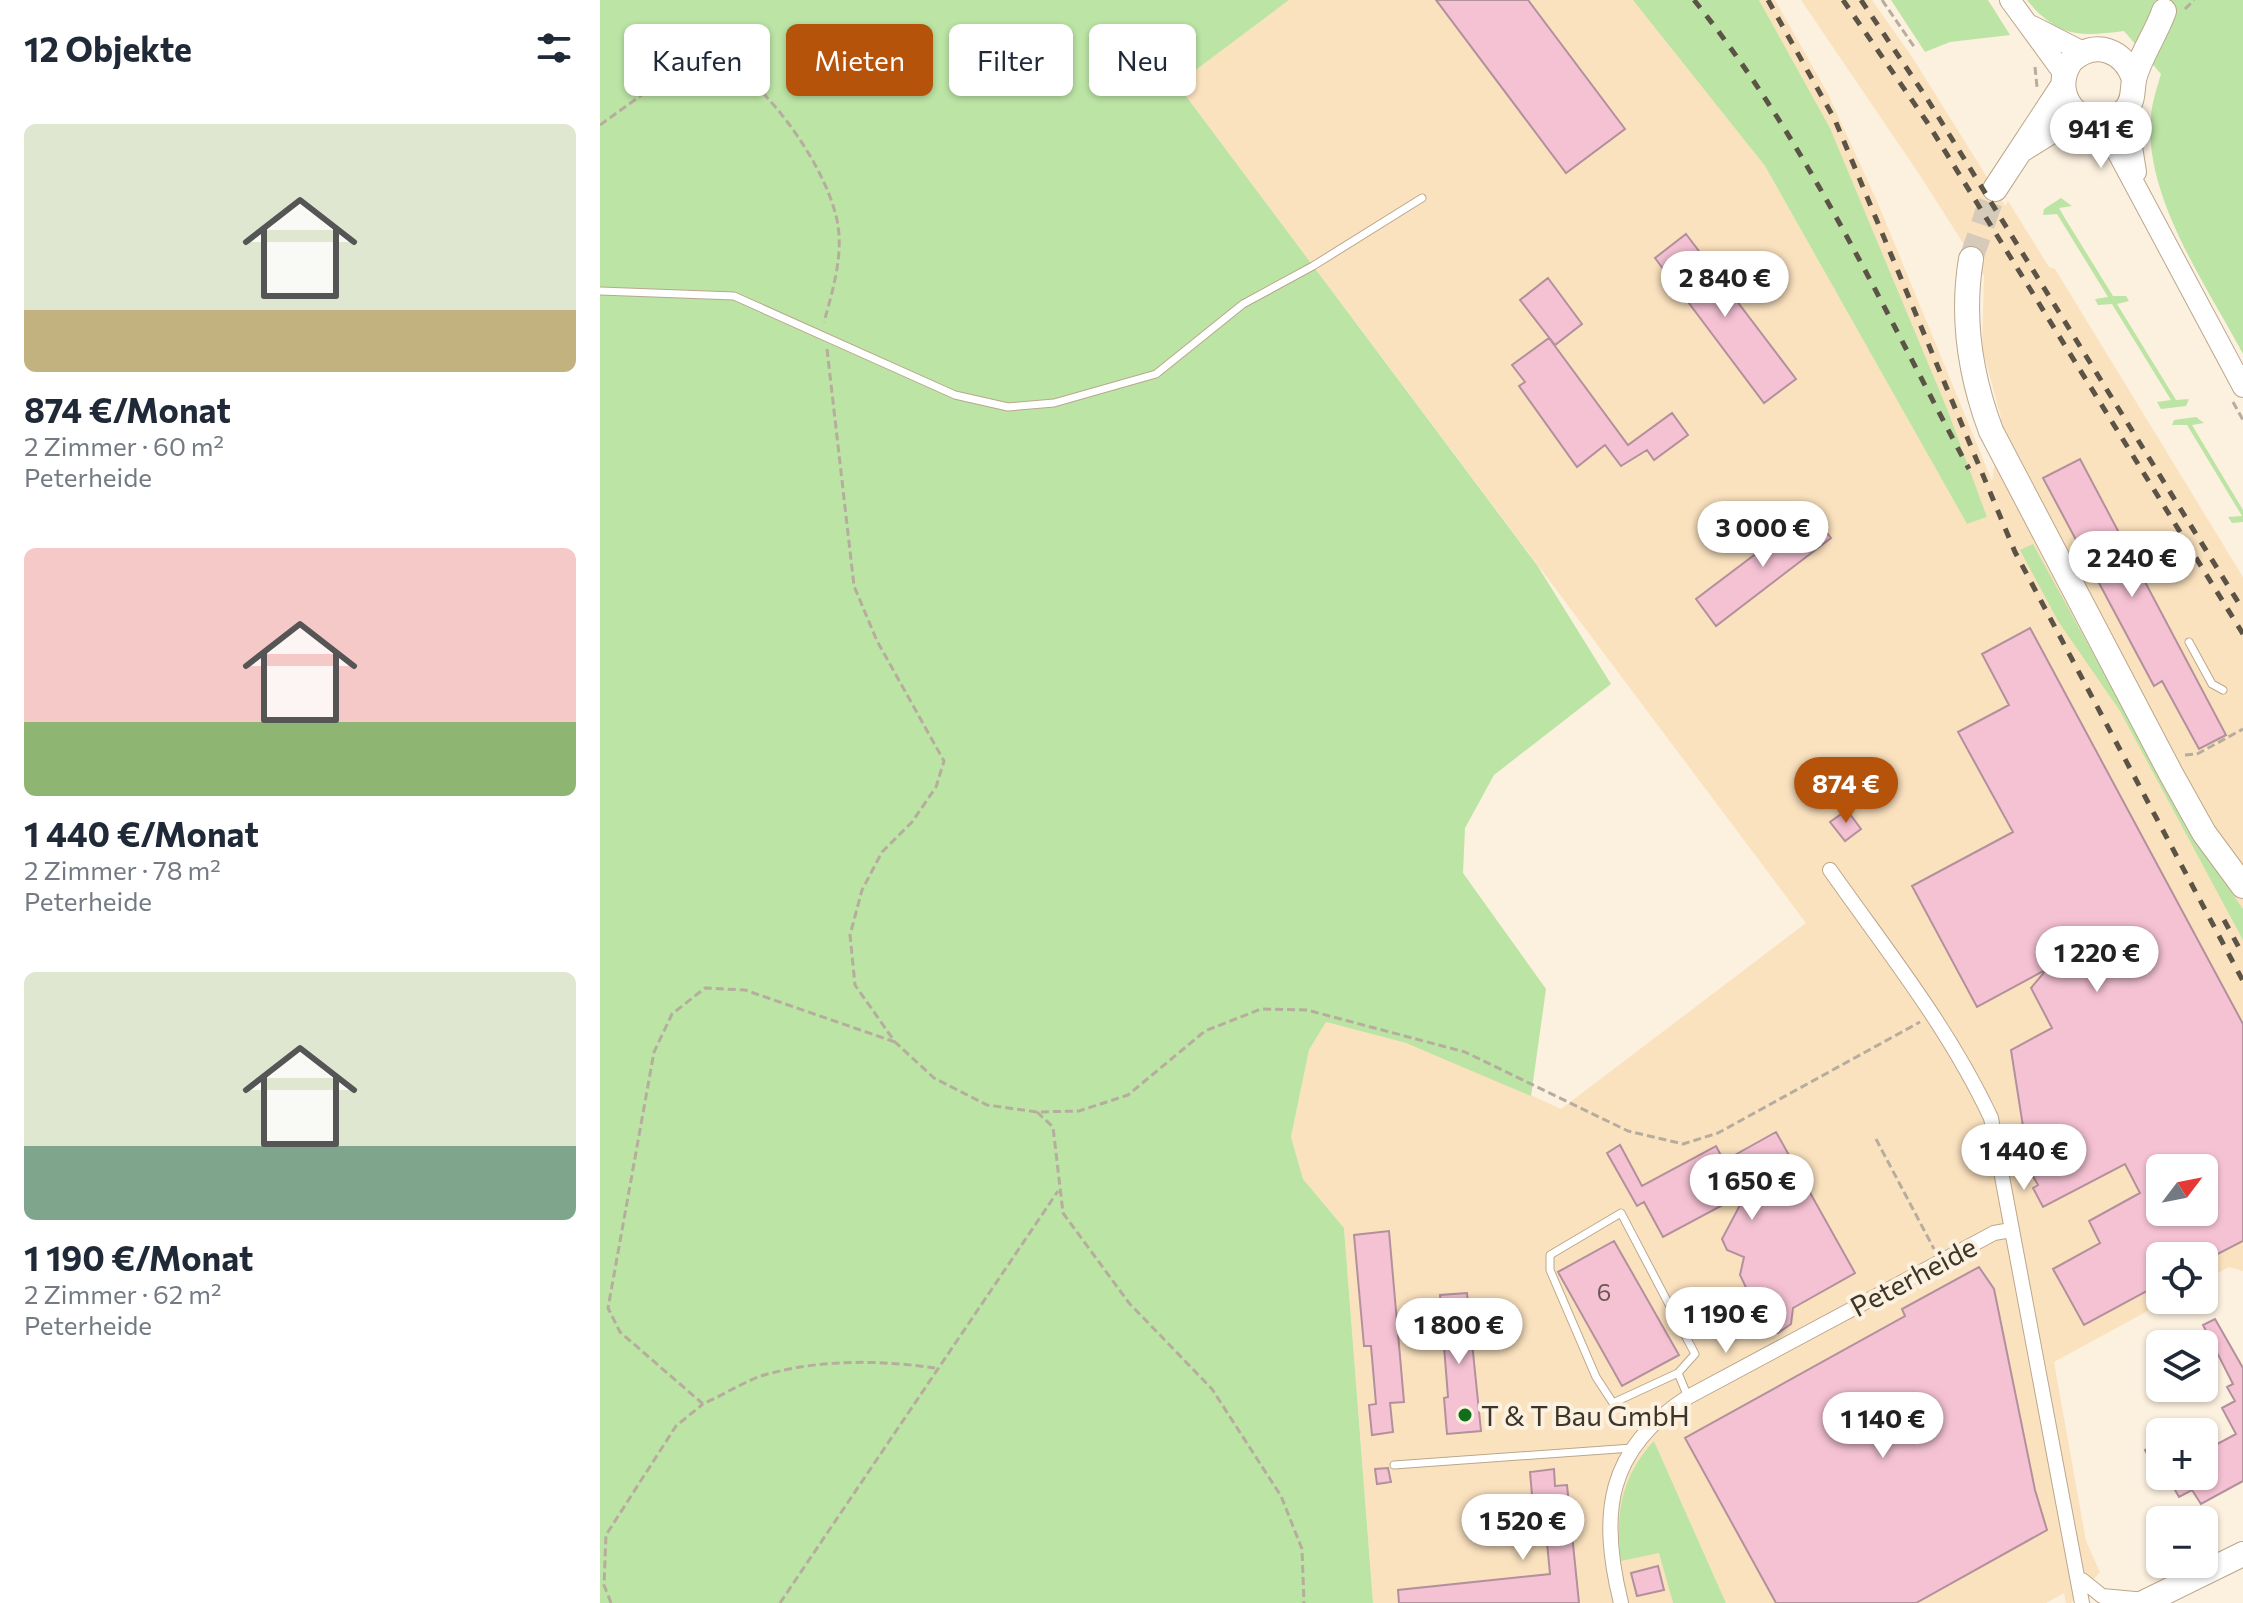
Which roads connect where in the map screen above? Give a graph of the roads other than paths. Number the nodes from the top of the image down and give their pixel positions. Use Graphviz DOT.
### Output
graph roads {
  1 [pos="2010,0"];
  2 [pos="2168,5"];
  3 [pos="2025,22"];
  4 [pos="2113,51"];
  5 [pos="2083,52"];
  6 [pos="2134,79"];
  7 [pos="2063,80"];
  8 [pos="2126,109"];
  9 [pos="2084,126"];
  10 [pos="2017,152"];
  11 [pos="1995,189"];
  12 [pos="2139,196"];
  13 [pos="1422,198"];
  14 [pos="1971,259"];
  15 [pos="600,291"];
  16 [pos="2243,387"];
  17 [pos="2189,642"];
  18 [pos="2223,690"];
  19 [pos="1830,870"];
  20 [pos="2243,886"];
  21 [pos="2011,1230"];
  22 [pos="1678,1373"];
  23 [pos="1688,1397"];
  24 [pos="1634,1448"];
  25 [pos="1394,1465"];
  26 [pos="2243,1554"];
  27 [pos="2079,1576"];
  28 [pos="2153,1600"];
  29 [pos="1621,1603"];
  30 [pos="2082,1603"];
  31 [pos="2096,1603"];
  1 -- 3 [label="street"];
  2 -- 4 [label="main road"];
  2 -- 6 [label="main road"];
  3 -- 5 [label="street"];
  3 -- 7 [label="street"];
  4 -- 5 [label="main road"];
  4 -- 6 [label="main road"];
  5 -- 7 [label="main road"];
  6 -- 8 [label="main road"];
  7 -- 9 [label="main road"];
  7 -- 10 [label="main road"];
  8 -- 9 [label="main road"];
  8 -- 12 [label="street"];
  9 -- 10 [label="main road"];
  9 -- 12 [label="street"];
  10 -- 11 [label="main road"];
  12 -- 16 [label="street"];
  13 -- 15 [label="lane"];
  14 -- 20 [label="main road"];
  17 -- 18 [label="lane"];
  19 -- 21 [label="street, Peterheide"];
  21 -- 23 [label="street, Peterheide"];
  21 -- 27 [label="street, Peterheide"];
  22 -- 22 [label="lane"];
  22 -- 23 [label="lane"];
  23 -- 24 [label="street, Peterheide"];
  24 -- 25 [label="lane"];
  24 -- 29 [label="street, Peterheide"];
  26 -- 28 [label="main road"];
  27 -- 28 [label="street"];
  27 -- 30 [label="street, Peterheide"];
  27 -- 31 [label="street, Peterheide"];
}
